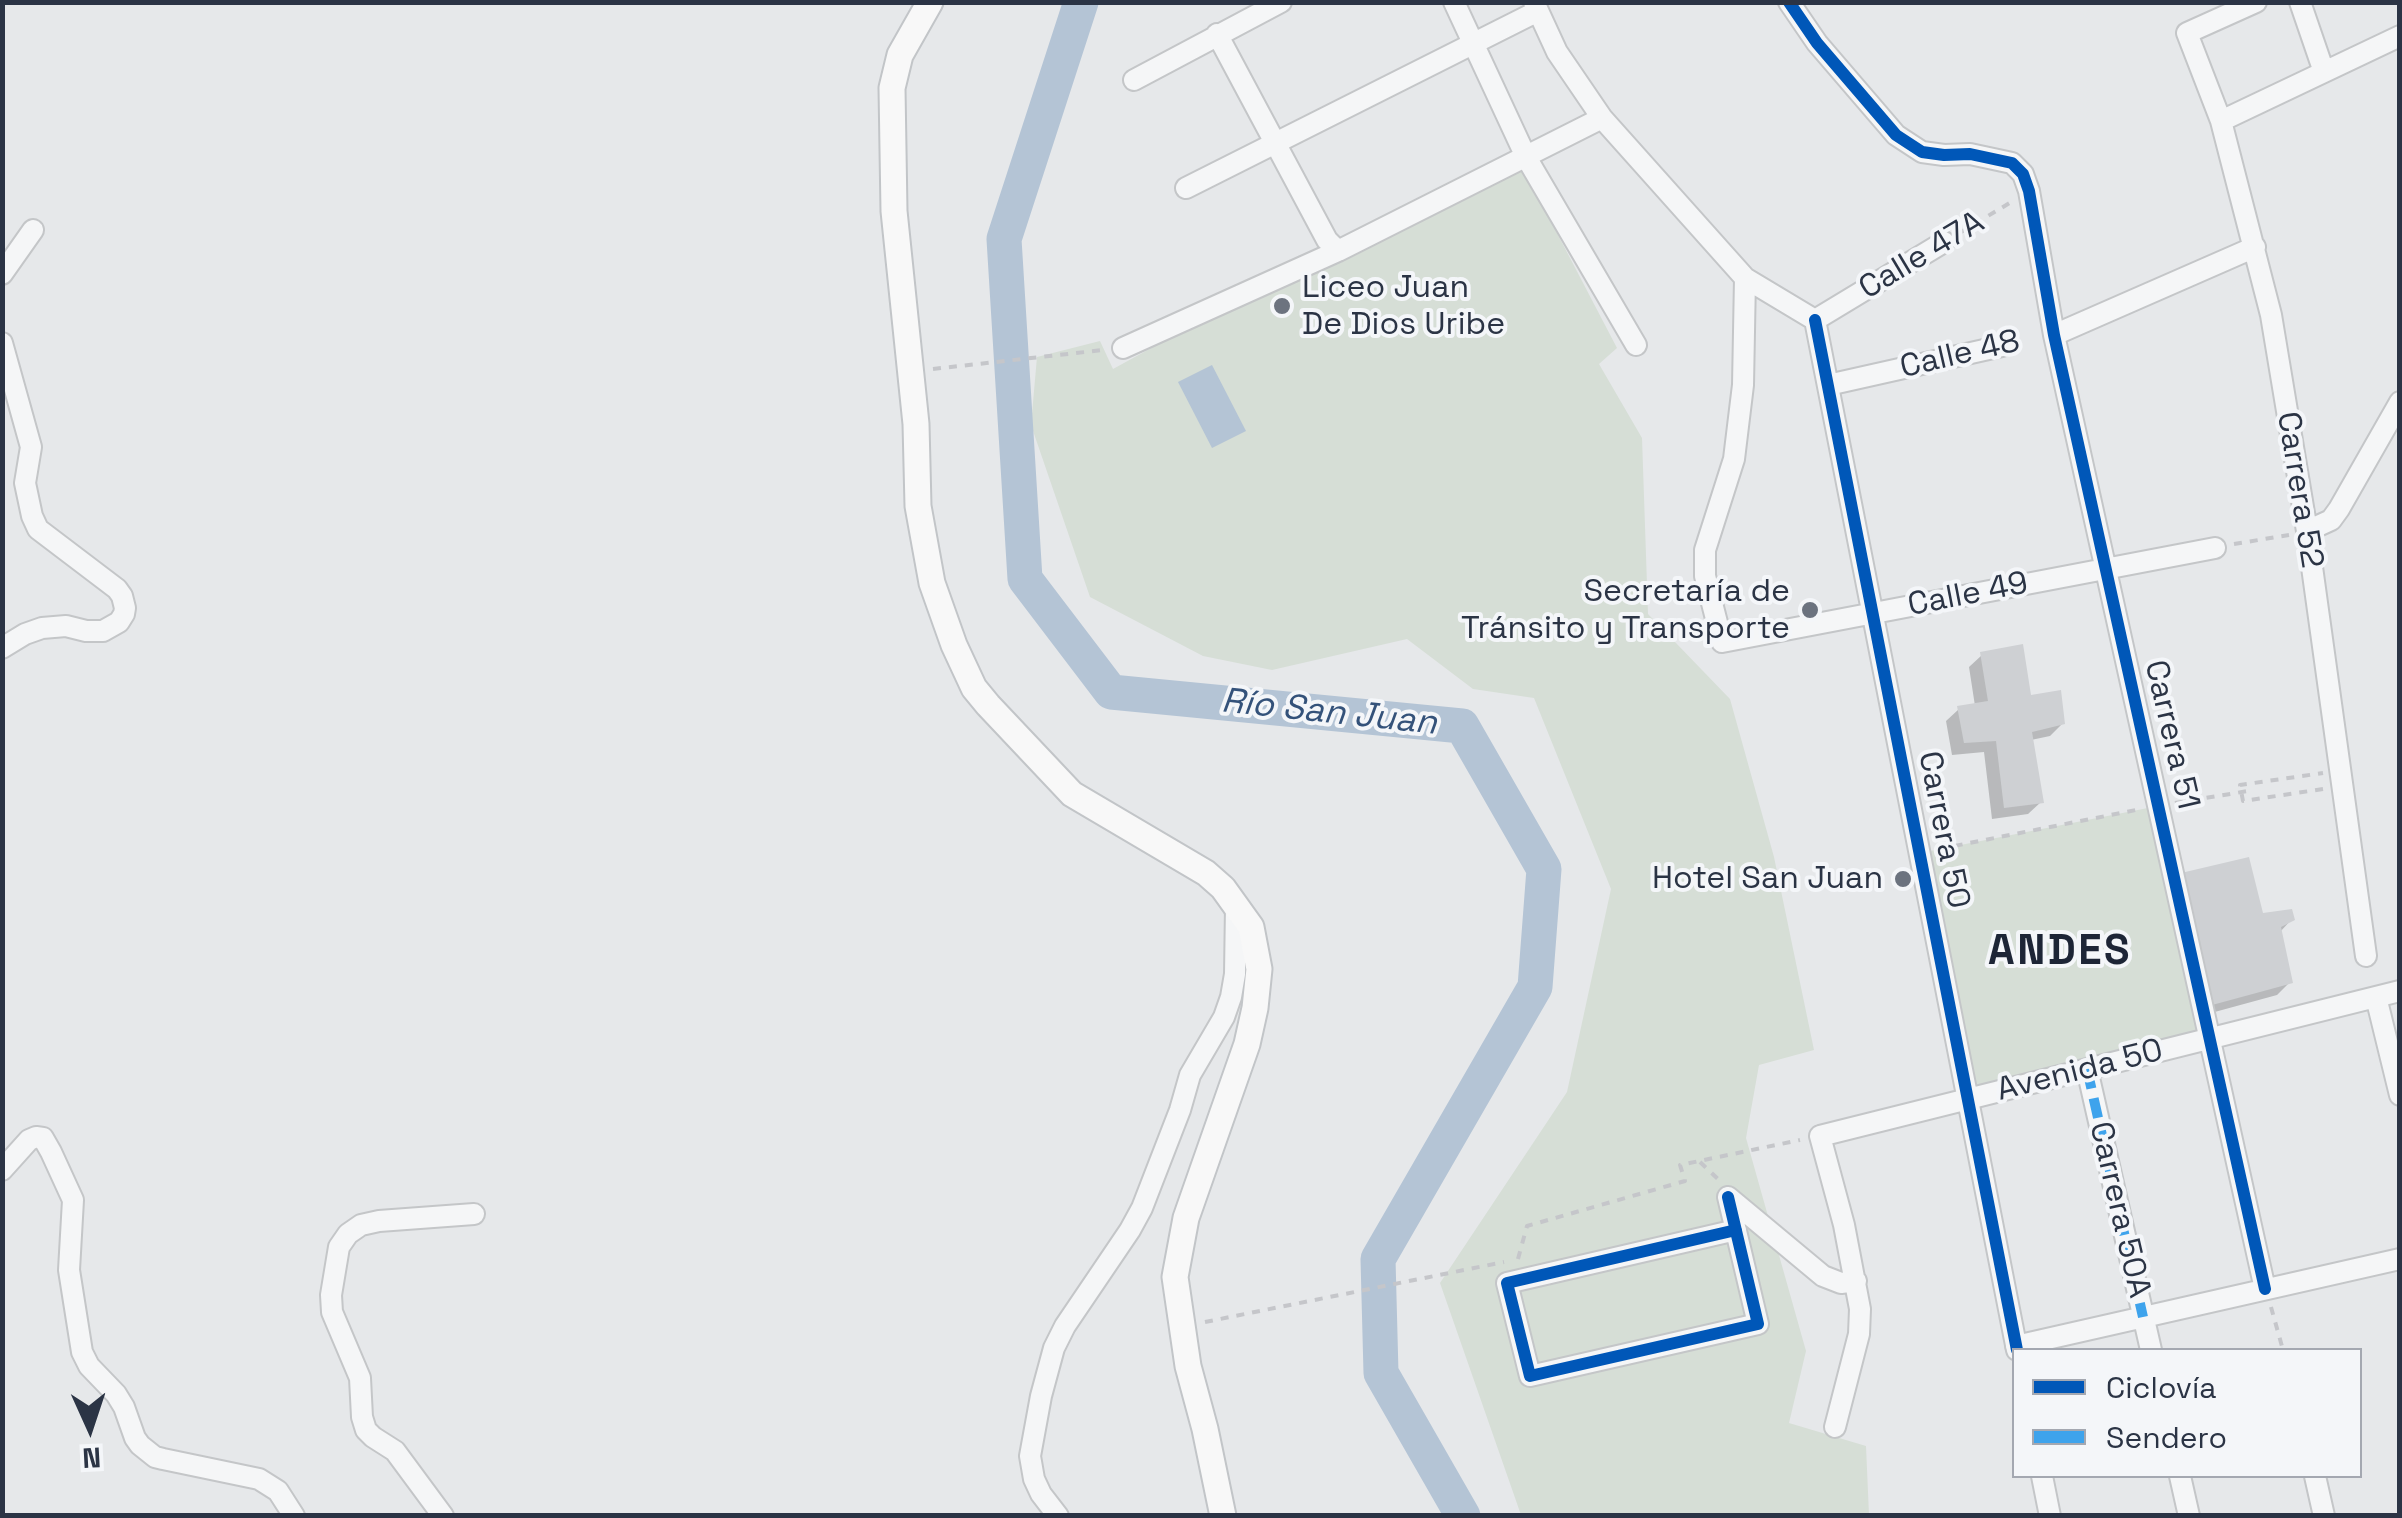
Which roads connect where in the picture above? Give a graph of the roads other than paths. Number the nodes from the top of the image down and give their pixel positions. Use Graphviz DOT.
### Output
graph roads {
  1 [pos="930,2"];
  2 [pos="1281,2"];
  3 [pos="1454,2"];
  4 [pos="1789,2"];
  5 [pos="2256,2"];
  6 [pos="2300,2"];
  7 [pos="1536,7"];
  8 [pos="1217,34"];
  9 [pos="2400,36"];
  10 [pos="1474,44"];
  11 [pos="2324,72"];
  12 [pos="1134,80"];
  13 [pos="1602,118"];
  14 [pos="2221,121"];
  15 [pos="1275,143"];
  16 [pos="1526,157"];
  17 [pos="1186,188"];
  18 [pos="33,230"];
  19 [pos="1944,242"];
  20 [pos="2255,247"];
  21 [pos="1338,251"];
  22 [pos="2,274"];
  23 [pos="1745,278"];
  24 [pos="1815,320"];
  25 [pos="2054,334"];
  26 [pos="2,342"];
  27 [pos="1636,345"];
  28 [pos="2002,346"];
  29 [pos="1122,348"];
  30 [pos="1828,385"];
  31 [pos="2400,402"];
  32 [pos="2307,531"];
  33 [pos="2215,548"];
  34 [pos="2106,569"];
  35 [pos="1873,613"];
  36 [pos="2,648"];
  37 [pos="1236,906"];
  38 [pos="2366,956"];
  39 [pos="2400,991"];
  40 [pos="2376,997"];
  41 [pos="2210,1038"];
  42 [pos="2087,1069"];
  43 [pos="2400,1095"];
  44 [pos="1968,1099"];
  45 [pos="2,1170"];
  46 [pos="474,1214"];
  47 [pos="1736,1230"];
  48 [pos="2400,1259"];
  49 [pos="1856,1282"];
  50 [pos="2266,1288"];
  51 [pos="2143,1317"];
  52 [pos="2017,1348"];
  53 [pos="2151,1348"];
  54 [pos="1835,1428"];
  55 [pos="2042,1478"];
  56 [pos="2180,1478"];
  57 [pos="2314,1478"];
  58 [pos="294,1516"];
  59 [pos="443,1516"];
  60 [pos="1058,1516"];
  61 [pos="1224,1516"];
  62 [pos="2050,1516"];
  63 [pos="2189,1516"];
  64 [pos="2324,1516"];
  1 -- 37 [label="main road"];
  2 -- 8 [label="street"];
  3 -- 10 [label="street"];
  4 -- 25 [label="street, Carrera 51"];
  5 -- 14 [label="street, Carrera 52"];
  6 -- 11 [label="street"];
  7 -- 10 [label="street"];
  7 -- 13 [label="street"];
  8 -- 12 [label="street"];
  8 -- 15 [label="street"];
  9 -- 11 [label="street"];
  10 -- 15 [label="street"];
  10 -- 16 [label="street"];
  11 -- 14 [label="street"];
  13 -- 16 [label="street"];
  13 -- 23 [label="street"];
  14 -- 20 [label="street, Carrera 52"];
  15 -- 17 [label="street"];
  15 -- 21 [label="street"];
  16 -- 21 [label="street"];
  16 -- 27 [label="street"];
  18 -- 22 [label="street"];
  19 -- 24 [label="street, Calle 47A"];
  20 -- 25 [label="street, Calle 48"];
  20 -- 32 [label="street, Carrera 52"];
  21 -- 29 [label="street"];
  23 -- 24 [label="street"];
  23 -- 35 [label="street, Calle 49"];
  24 -- 30 [label="street, Carrera 50"];
  25 -- 34 [label="street, Carrera 51"];
  26 -- 36 [label="street"];
  28 -- 30 [label="street, Calle 48"];
  30 -- 35 [label="street, Carrera 50"];
  31 -- 32 [label="street"];
  32 -- 38 [label="street, Carrera 52"];
  33 -- 34 [label="street, Calle 49"];
  34 -- 35 [label="street, Calle 49"];
  34 -- 41 [label="street, Carrera 51"];
  35 -- 44 [label="street, Carrera 50"];
  37 -- 60 [label="street"];
  37 -- 61 [label="main road"];
  39 -- 40 [label="street, Avenida 50"];
  40 -- 41 [label="street, Avenida 50"];
  40 -- 43 [label="street"];
  41 -- 42 [label="street, Avenida 50"];
  41 -- 50 [label="street, Carrera 51"];
  42 -- 44 [label="street, Avenida 50"];
  42 -- 51 [label="street, Carrera 50A"];
  44 -- 49 [label="street, Avenida 50"];
  44 -- 52 [label="street, Carrera 50"];
  45 -- 58 [label="street"];
  46 -- 59 [label="street"];
  47 -- 47 [label="street"];
  47 -- 49 [label="street"];
  48 -- 50 [label="street"];
  49 -- 54 [label="street"];
  50 -- 51 [label="street"];
  51 -- 52 [label="street"];
  51 -- 53 [label="street, Carrera 50A"];
  55 -- 62 [label="street"];
  56 -- 63 [label="street"];
  57 -- 64 [label="street"];
}
